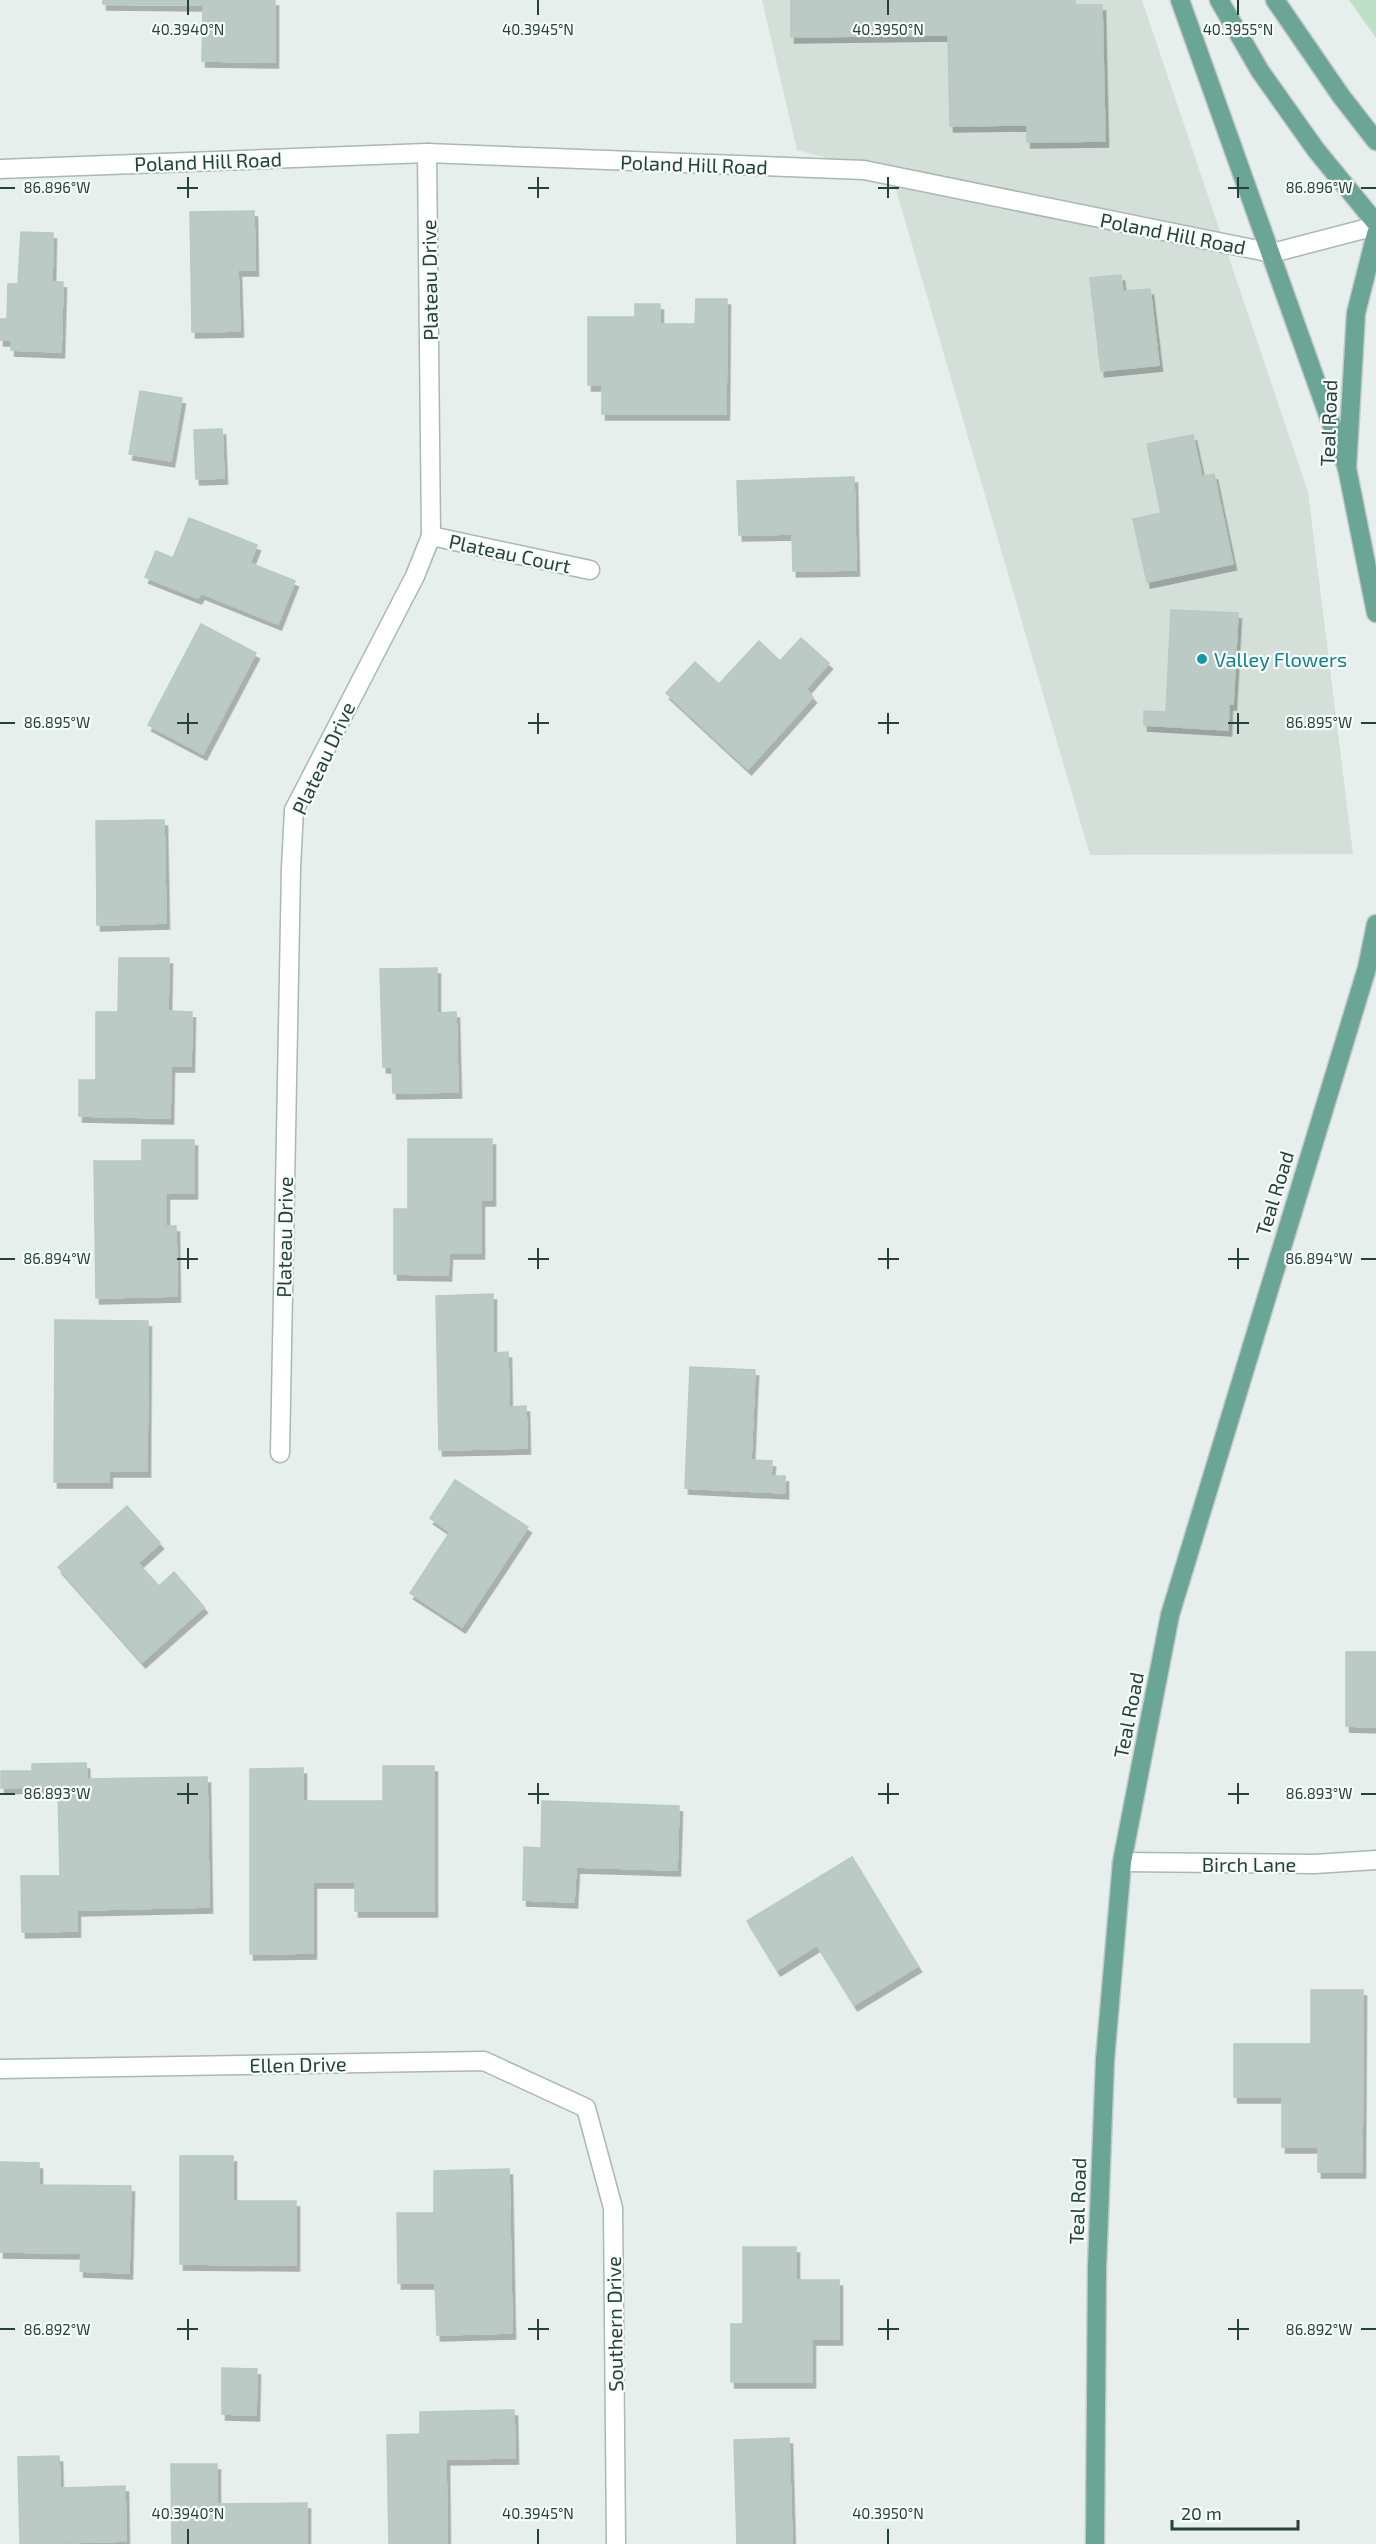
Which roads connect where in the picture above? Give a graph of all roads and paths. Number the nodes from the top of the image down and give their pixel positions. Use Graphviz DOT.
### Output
graph roads {
  1 [pos="1180,0"];
  2 [pos="1219,0"];
  3 [pos="1275,0"];
  4 [pos="1376,141"];
  5 [pos="427,153"];
  6 [pos="0,169"];
  7 [pos="1376,224"];
  8 [pos="1376,234"];
  9 [pos="1272,253"];
  10 [pos="1347,468"];
  11 [pos="431,536"];
  12 [pos="590,570"];
  13 [pos="1376,613"];
  14 [pos="1376,924"];
  15 [pos="280,1454"];
  16 [pos="1376,1860"];
  17 [pos="1122,1862"];
  18 [pos="0,2069"];
  19 [pos="586,2108"];
  20 [pos="616,2544"];
  21 [pos="1095,2544"];
  1 -- 9 [label="main road"];
  2 -- 7 [label="main road"];
  3 -- 4 [label="main road"];
  5 -- 6 [label="street, Poland Hill Road"];
  5 -- 9 [label="street, Poland Hill Road"];
  5 -- 11 [label="street, Plateau Drive"];
  7 -- 9 [label="street, Poland Hill Road"];
  8 -- 10 [label="main road, Teal Road"];
  9 -- 10 [label="main road"];
  10 -- 13 [label="main road, Teal Road"];
  11 -- 12 [label="street, Plateau Court"];
  11 -- 15 [label="street, Plateau Drive"];
  14 -- 17 [label="main road, Teal Road"];
  16 -- 17 [label="street, Birch Lane"];
  17 -- 21 [label="main road, Teal Road"];
  18 -- 19 [label="street, Ellen Drive"];
  19 -- 20 [label="street, Southern Drive"];
}
